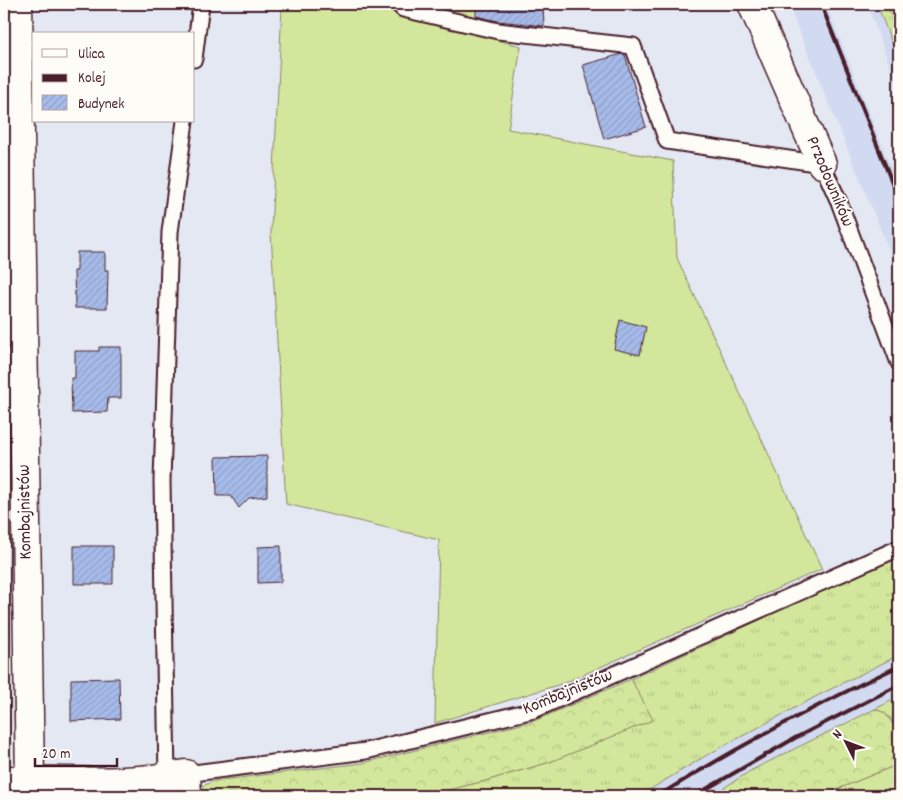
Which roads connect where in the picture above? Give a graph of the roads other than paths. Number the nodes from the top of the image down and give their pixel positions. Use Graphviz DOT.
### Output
graph roads {
  1 [pos="18,4"];
  2 [pos="201,4"];
  3 [pos="398,4"];
  4 [pos="752,4"];
  5 [pos="195,51"];
  6 [pos="185,122"];
  7 [pos="822,164"];
  8 [pos="899,363"];
  9 [pos="899,548"];
  10 [pos="17,780"];
  11 [pos="180,783"];
  1 -- 10 [label="street, Kombajnistów"];
  2 -- 5 [label="lane"];
  3 -- 7 [label="lane"];
  4 -- 7 [label="street, Przodowników"];
  6 -- 11 [label="lane"];
  7 -- 8 [label="lane, Przodowników"];
  9 -- 11 [label="lane, Kombajnistów"];
  10 -- 11 [label="street, Kombajnistów"];
}
